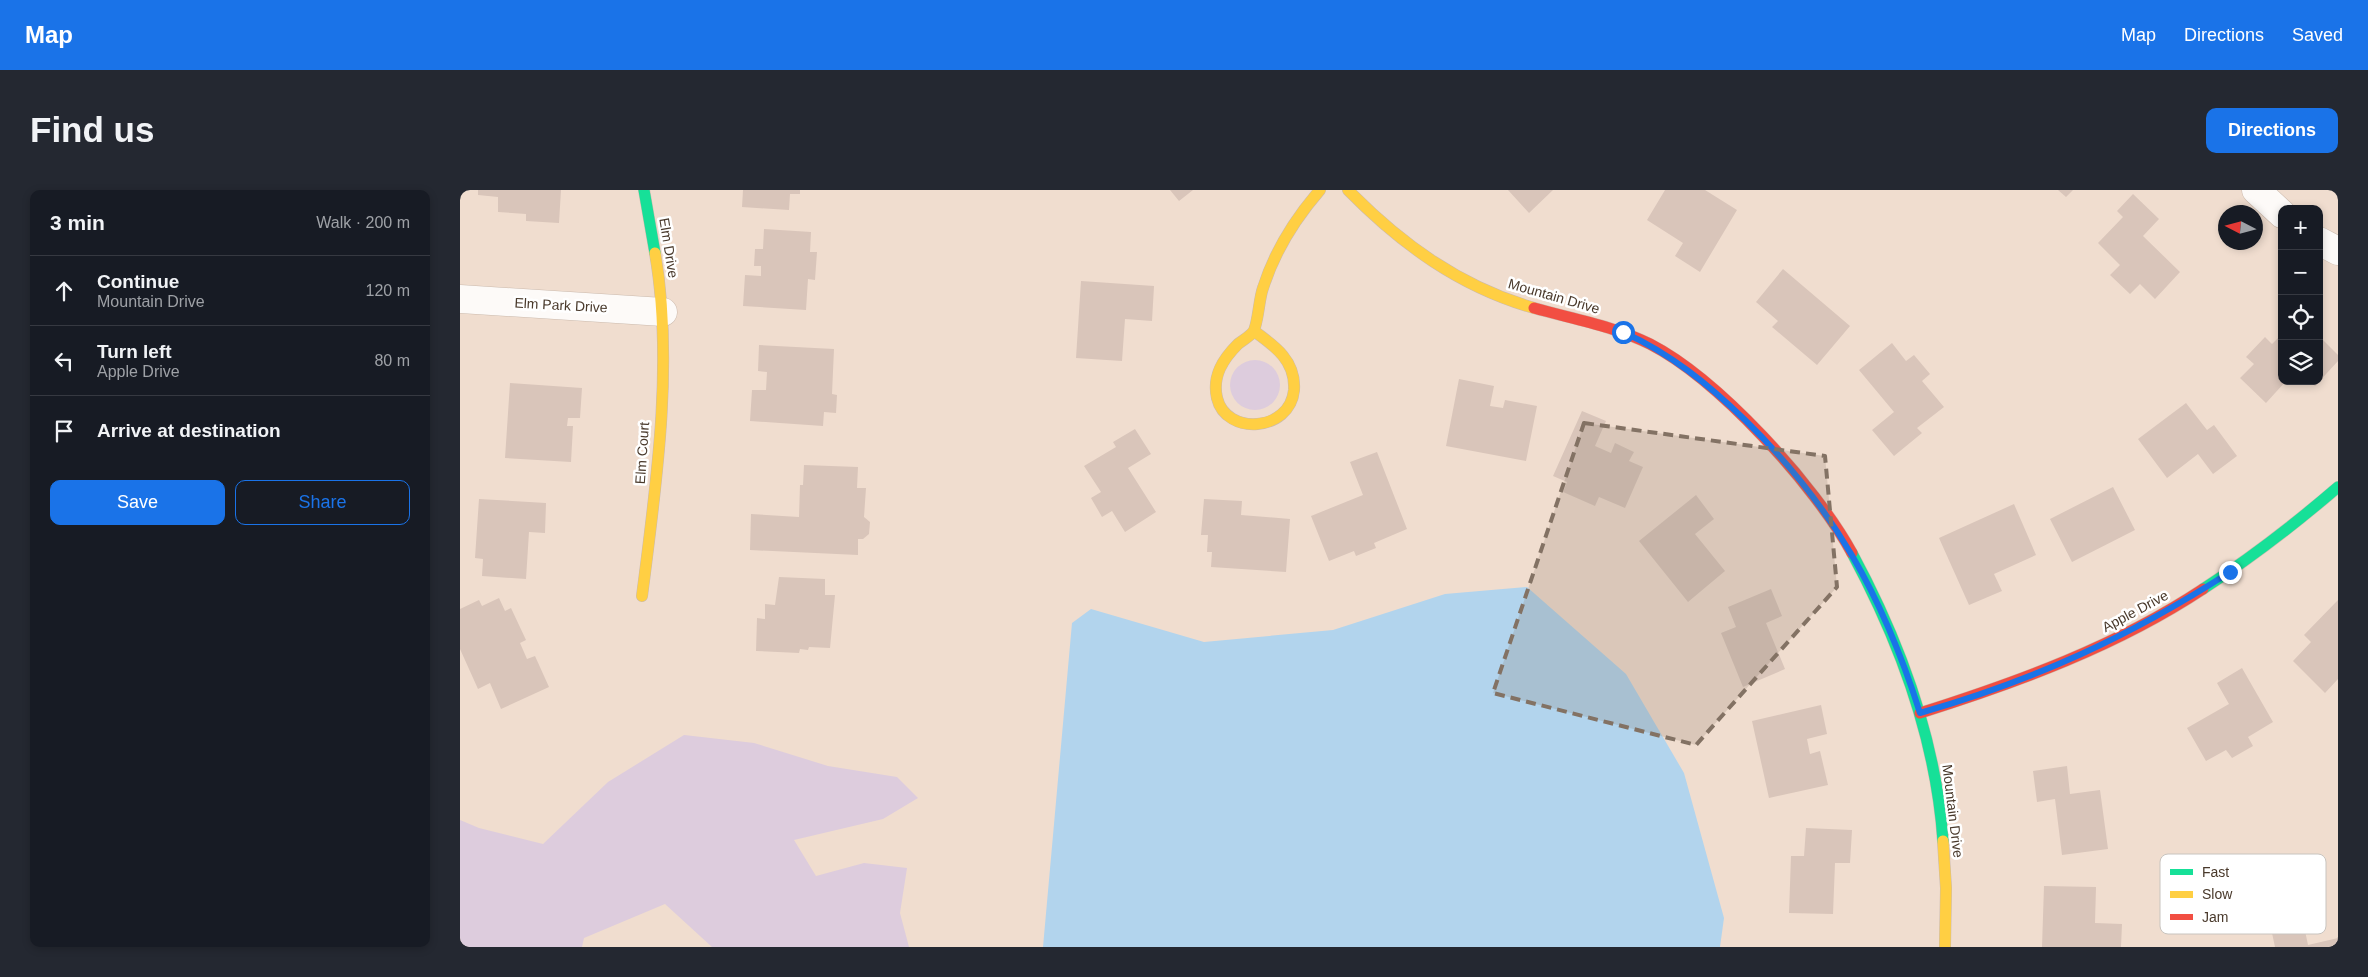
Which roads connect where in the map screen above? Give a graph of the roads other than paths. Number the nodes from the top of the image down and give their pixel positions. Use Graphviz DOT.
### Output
graph roads {
  1 [pos="644,190"];
  2 [pos="1320,190"];
  3 [pos="1348,190"];
  4 [pos="2256,190"];
  5 [pos="2278,210"];
  6 [pos="2323,242"];
  7 [pos="2338,251"];
  8 [pos="460,299"];
  9 [pos="662,312"];
  10 [pos="1254,331"];
  11 [pos="2338,488"];
  12 [pos="642,596"];
  13 [pos="1920,713"];
  14 [pos="1945,947"];
  1 -- 9 [label="street, Elm Drive"];
  2 -- 10 [label="street"];
  3 -- 13 [label="street, Mountain Drive"];
  4 -- 5 [label="street"];
  6 -- 7 [label="street"];
  8 -- 9 [label="street, Elm Park Drive"];
  9 -- 12 [label="street, Elm Court"];
  10 -- 10 [label="street"];
  11 -- 13 [label="street, Apple Drive"];
  13 -- 14 [label="street, Mountain Drive"];
}
